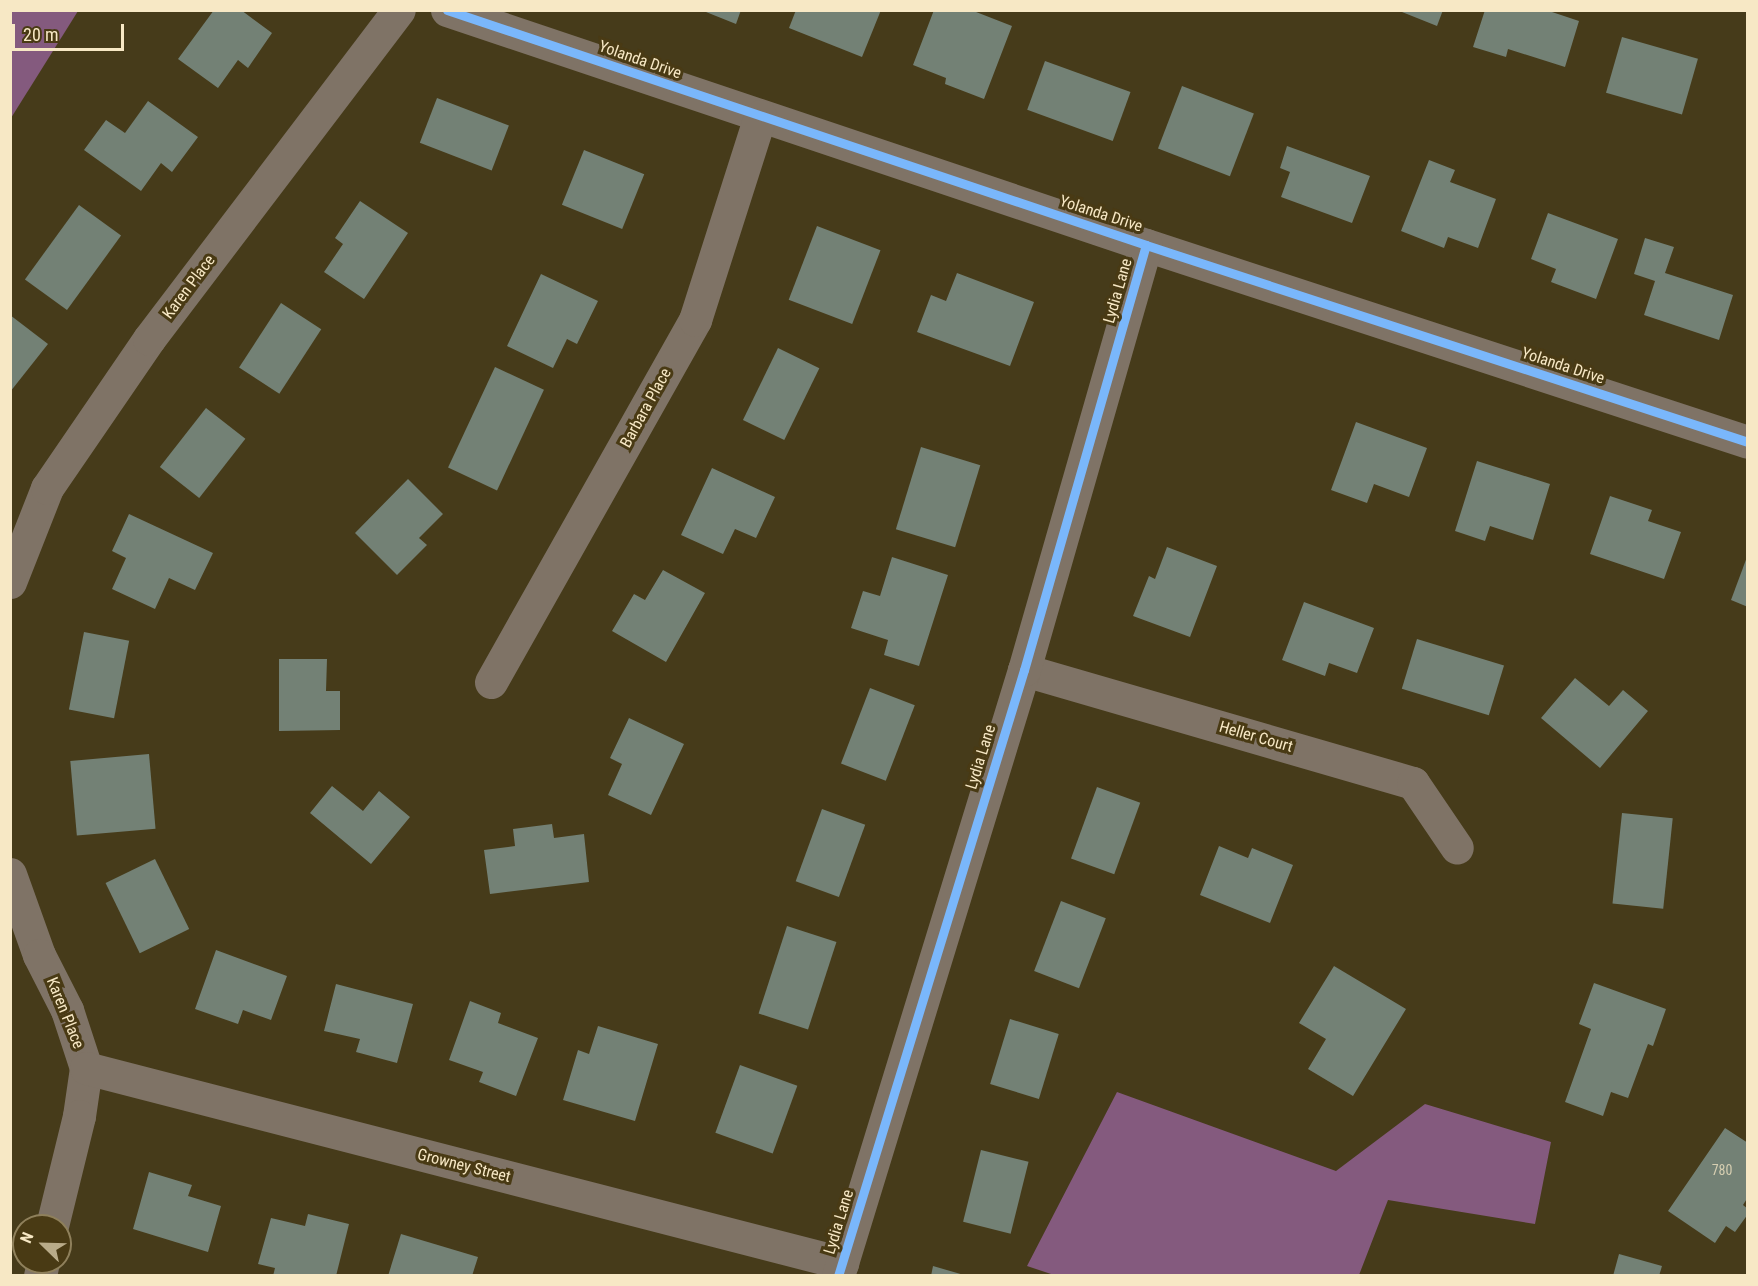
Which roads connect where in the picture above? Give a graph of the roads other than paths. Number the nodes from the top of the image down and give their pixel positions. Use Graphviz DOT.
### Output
graph roads {
  1 [pos="399,10"];
  2 [pos="447,10"];
  3 [pos="760,116"];
  4 [pos="1146,245"];
  5 [pos="1748,442"];
  6 [pos="10,582"];
  7 [pos="1024,670"];
  8 [pos="491,682"];
  9 [pos="1457,848"];
  10 [pos="10,874"];
  11 [pos="86,1068"];
  12 [pos="55,1214"];
  13 [pos="840,1269"];
  1 -- 6 [label="street, Karen Place"];
  2 -- 3 [label="street, Yolanda Drive"];
  3 -- 4 [label="street, Yolanda Drive"];
  3 -- 8 [label="street, Barbara Place"];
  4 -- 5 [label="street, Yolanda Drive"];
  4 -- 7 [label="street, Lydia Lane"];
  7 -- 9 [label="street, Heller Court"];
  7 -- 13 [label="street, Lydia Lane"];
  10 -- 11 [label="street, Karen Place"];
  11 -- 12 [label="street, Karen Place"];
  11 -- 13 [label="street, Growney Street"];
}
